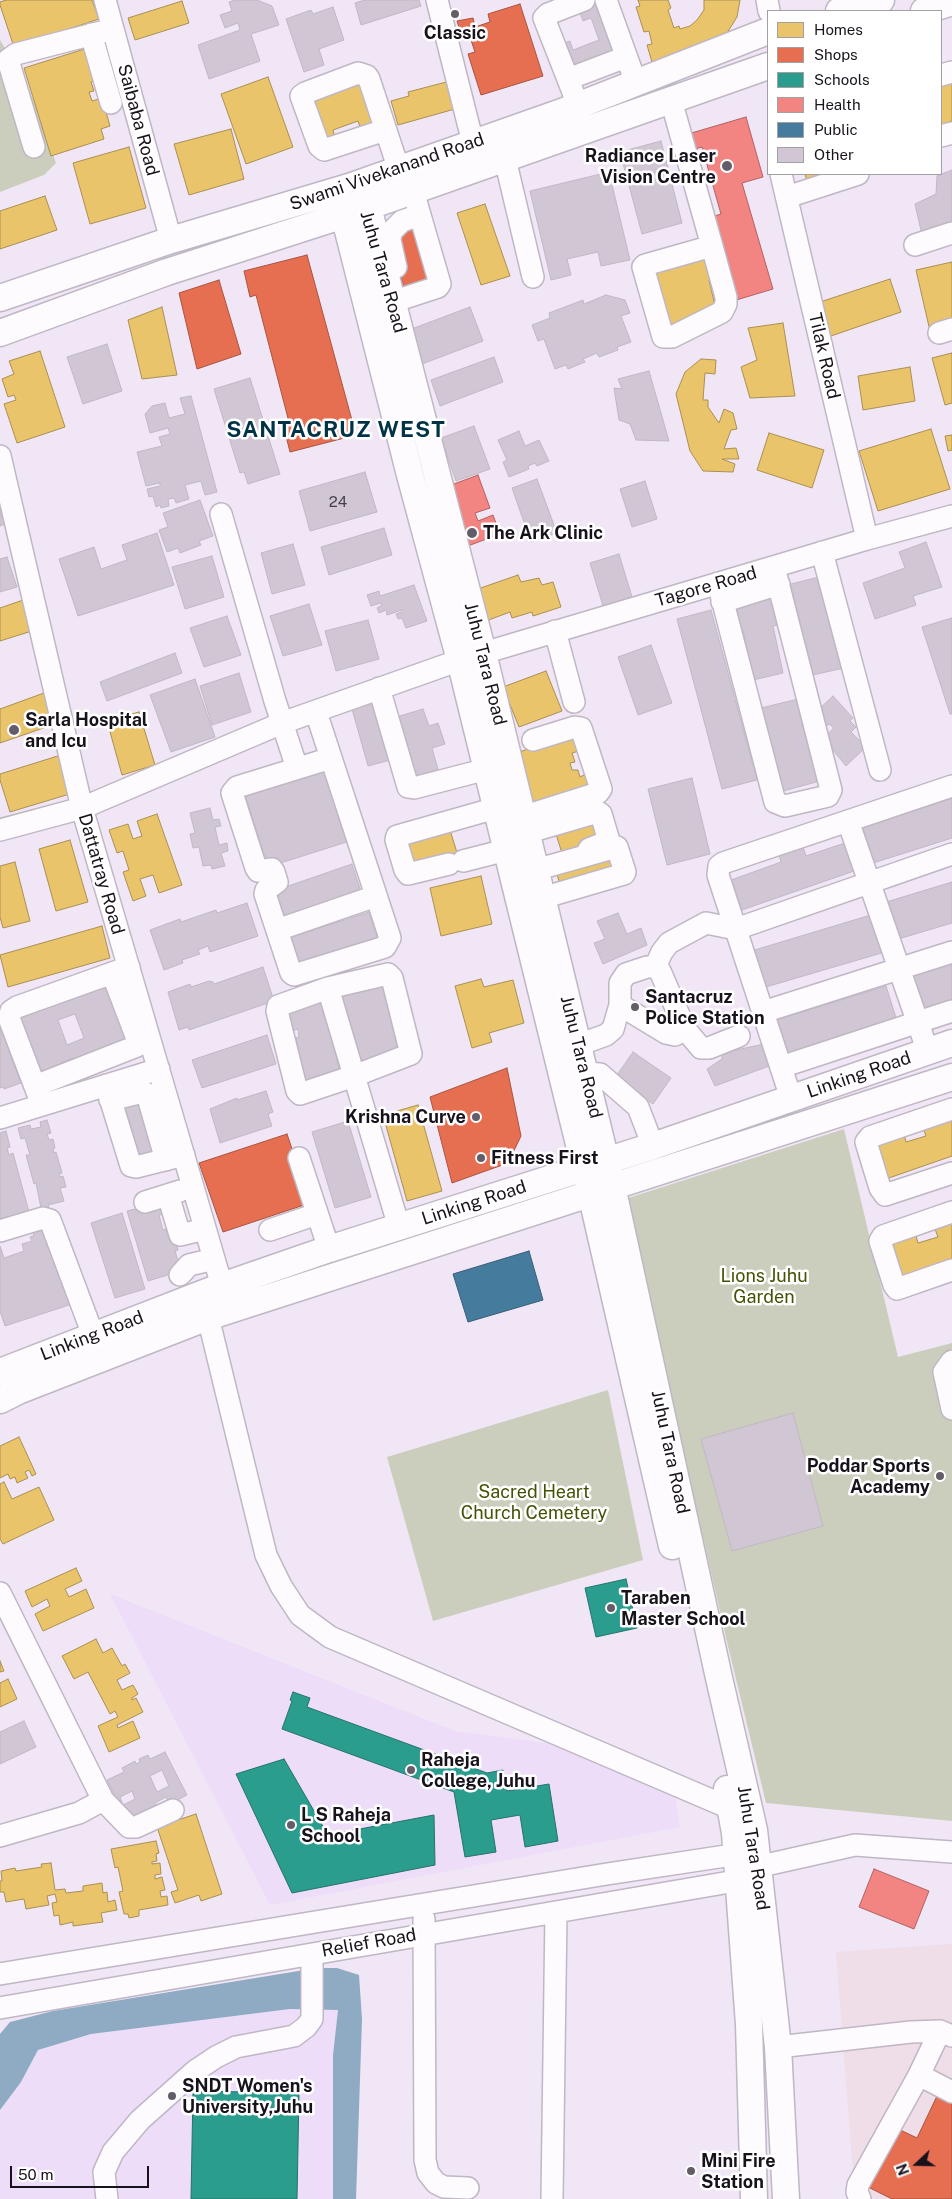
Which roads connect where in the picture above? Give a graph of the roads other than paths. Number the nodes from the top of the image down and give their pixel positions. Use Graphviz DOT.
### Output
graph roads {
  1 [pos="105,0"];
  2 [pos="437,0"];
  3 [pos="584,0"];
  4 [pos="606,0"];
  5 [pos="621,0"];
  6 [pos="881,0"];
  7 [pos="952,2"];
  8 [pos="844,10"];
  9 [pos="927,10"];
  10 [pos="113,29"];
  11 [pos="767,31"];
  12 [pos="91,34"];
  13 [pos="626,58"];
  14 [pos="767,66"];
  15 [pos="568,79"];
  16 [pos="642,81"];
  17 [pos="671,100"];
  18 [pos="111,103"];
  19 [pos="578,105"];
  20 [pos="385,130"];
  21 [pos="473,143"];
  22 [pos="34,147"];
  23 [pos="505,159"];
  24 [pos="398,170"];
  25 [pos="781,175"];
  26 [pos="855,175"];
  27 [pos="349,187"];
  28 [pos="787,198"];
  29 [pos="416,203"];
  30 [pos="356,211"];
  31 [pos="952,233"];
  32 [pos="171,240"];
  33 [pos="915,245"];
  34 [pos="712,246"];
  35 [pos="533,277"];
  36 [pos="0,298"];
  37 [pos="398,300"];
  38 [pos="0,332"];
  39 [pos="429,444"];
  40 [pos="404,451"];
  41 [pos="0,456"];
  42 [pos="220,514"];
  43 [pos="952,516"];
  44 [pos="867,539"];
  45 [pos="822,552"];
  46 [pos="776,576"];
  47 [pos="720,593"];
  48 [pos="555,632"];
  49 [pos="471,656"];
  50 [pos="379,688"];
  51 [pos="574,702"];
  52 [pos="316,712"];
  53 [pos="282,723"];
  54 [pos="520,744"];
  55 [pos="331,758"];
  56 [pos="297,768"];
  57 [pos="487,769"];
  58 [pos="880,770"];
  59 [pos="952,786"];
  60 [pos="82,808"];
  61 [pos="496,808"];
  62 [pos="848,821"];
  63 [pos="524,825"];
  64 [pos="0,830"];
  65 [pos="506,850"];
  66 [pos="952,854"];
  67 [pos="535,868"];
  68 [pos="870,883"];
  69 [pos="376,896"];
  70 [pos="542,898"];
  71 [pos="736,929"];
  72 [pos="277,930"];
  73 [pos="952,952"];
  74 [pos="655,966"];
  75 [pos="899,969"];
  76 [pos="120,970"];
  77 [pos="328,988"];
  78 [pos="620,1005"];
  79 [pos="952,1011"];
  80 [pos="763,1012"];
  81 [pos="918,1022"];
  82 [pos="685,1029"];
  83 [pos="739,1036"];
  84 [pos="568,1039"];
  85 [pos="952,1043"];
  86 [pos="928,1052"];
  87 [pos="781,1067"];
  88 [pos="159,1069"];
  89 [pos="584,1073"];
  90 [pos="354,1076"];
  91 [pos="952,1076"];
  92 [pos="108,1092"];
  93 [pos="39,1096"];
  94 [pos="791,1098"];
  95 [pos="952,1109"];
  96 [pos="0,1118"];
  97 [pos="663,1142"];
  98 [pos="300,1158"];
  99 [pos="681,1164"];
  100 [pos="188,1170"];
  101 [pos="952,1173"];
  102 [pos="598,1177"];
  103 [pos="168,1195"];
  104 [pos="145,1202"];
  105 [pos="952,1212"];
  106 [pos="317,1214"];
  107 [pos="207,1220"];
  108 [pos="398,1227"];
  109 [pos="270,1230"];
  110 [pos="0,1231"];
  111 [pos="329,1249"];
  112 [pos="214,1258"];
  113 [pos="952,1270"];
  114 [pos="180,1275"];
  115 [pos="222,1286"];
  116 [pos="208,1317"];
  117 [pos="93,1335"];
  118 [pos="952,1361"];
  119 [pos="5,1378"];
  120 [pos="952,1409"];
  121 [pos="0,1593"];
  122 [pos="104,1800"];
  123 [pos="732,1809"];
  124 [pos="173,1810"];
  125 [pos="0,1836"];
  126 [pos="952,1852"];
  127 [pos="752,1865"];
  128 [pos="607,1874"];
  129 [pos="612,1902"];
  130 [pos="425,1904"];
  131 [pos="556,1912"];
  132 [pos="424,1934"];
  133 [pos="312,1954"];
  134 [pos="0,1974"];
  135 [pos="0,2008"];
  136 [pos="946,2033"];
  137 [pos="778,2047"];
  138 [pos="919,2075"];
  139 [pos="952,2092"];
  140 [pos="468,2188"];
  141 [pos="106,2199"];
  142 [pos="552,2199"];
  143 [pos="754,2199"];
  144 [pos="786,2199"];
  145 [pos="860,2199"];
  1 -- 10 [label="street, Saibaba Road"];
  2 -- 21 [label="street"];
  3 -- 15 [label="street"];
  4 -- 13 [label="street"];
  5 -- 16 [label="street"];
  6 -- 8 [label="main road"];
  7 -- 9 [label="main road"];
  10 -- 12 [label="street"];
  10 -- 32 [label="street, Saibaba Road"];
  11 -- 16 [label="main road, Swami Vivekanand Road"];
  12 -- 18 [label="street"];
  12 -- 22 [label="street"];
  13 -- 15 [label="street"];
  13 -- 16 [label="street"];
  14 -- 17 [label="main road, Swami Vivekanand Road"];
  15 -- 19 [label="street"];
  16 -- 19 [label="main road, Swami Vivekanand Road"];
  17 -- 23 [label="main road, Swami Vivekanand Road"];
  17 -- 34 [label="street"];
  19 -- 21 [label="main road, Swami Vivekanand Road"];
  20 -- 24 [label="street"];
  21 -- 24 [label="main road, Swami Vivekanand Road"];
  23 -- 29 [label="main road, Swami Vivekanand Road"];
  23 -- 35 [label="street"];
  24 -- 27 [label="main road, Swami Vivekanand Road"];
  25 -- 28 [label="street, Tilak Road"];
  26 -- 28 [label="street"];
  27 -- 30 [label="main road, Juhu Tara Road"];
  27 -- 32 [label="main road, Swami Vivekanand Road"];
  28 -- 44 [label="street, Tilak Road"];
  29 -- 30 [label="main road, Swami Vivekanand Road"];
  29 -- 37 [label="street"];
  29 -- 37 [label="street"];
  30 -- 37 [label="main road, Juhu Tara Road"];
  30 -- 38 [label="main road, Swami Vivekanand Road"];
  30 -- 40 [label="main road, Juhu Tara Road"];
  31 -- 33 [label="street"];
  32 -- 36 [label="main road, Swami Vivekanand Road"];
  34 -- 34 [label="street"];
  37 -- 39 [label="main road, Juhu Tara Road"];
  39 -- 40 [label="main road"];
  39 -- 49 [label="main road, Juhu Tara Road"];
  40 -- 49 [label="main road, Juhu Tara Road"];
  41 -- 60 [label="street, Dattatray Road"];
  42 -- 53 [label="street"];
  43 -- 44 [label="street, Tagore Road"];
  44 -- 45 [label="street, Tagore Road"];
  45 -- 46 [label="street, Tagore Road"];
  45 -- 58 [label="street"];
  46 -- 47 [label="street, Tagore Road"];
  46 -- 47 [label="street"];
  47 -- 48 [label="street, Tagore Road"];
  48 -- 49 [label="street, Tagore Road"];
  48 -- 51 [label="street"];
  49 -- 50 [label="street, Tagore Road"];
  49 -- 54 [label="main road, Juhu Tara Road"];
  49 -- 57 [label="main road, Juhu Tara Road"];
  50 -- 52 [label="street, Tagore Road"];
  50 -- 57 [label="street"];
  52 -- 53 [label="street, Tagore Road"];
  52 -- 55 [label="street"];
  53 -- 56 [label="street"];
  53 -- 60 [label="street, Tagore Road"];
  54 -- 63 [label="main road, Juhu Tara Road"];
  54 -- 63 [label="street"];
  55 -- 56 [label="street"];
  55 -- 69 [label="street"];
  56 -- 72 [label="street"];
  57 -- 61 [label="main road, Juhu Tara Road"];
  59 -- 62 [label="street"];
  60 -- 64 [label="street, Tagore Road"];
  60 -- 76 [label="street, Dattatray Road"];
  61 -- 65 [label="main road, Juhu Tara Road"];
  61 -- 65 [label="street"];
  62 -- 68 [label="street"];
  62 -- 71 [label="street"];
  63 -- 67 [label="main road, Juhu Tara Road"];
  63 -- 67 [label="street"];
  65 -- 84 [label="main road, Juhu Tara Road"];
  66 -- 68 [label="street"];
  67 -- 70 [label="main road, Juhu Tara Road"];
  67 -- 70 [label="street"];
  68 -- 71 [label="street"];
  68 -- 75 [label="street"];
  69 -- 72 [label="street"];
  69 -- 72 [label="street"];
  70 -- 84 [label="main road, Juhu Tara Road"];
  71 -- 74 [label="street"];
  71 -- 80 [label="street"];
  73 -- 75 [label="street"];
  74 -- 78 [label="street"];
  74 -- 82 [label="street"];
  75 -- 80 [label="street"];
  75 -- 81 [label="street"];
  76 -- 88 [label="street, Dattatray Road"];
  76 -- 93 [label="street"];
  76 -- 93 [label="street"];
  77 -- 90 [label="street"];
  77 -- 90 [label="street"];
  77 -- 90 [label="street"];
  78 -- 82 [label="street"];
  78 -- 84 [label="street"];
  79 -- 81 [label="street"];
  80 -- 87 [label="street"];
  81 -- 86 [label="street"];
  81 -- 87 [label="street"];
  82 -- 83 [label="street"];
  84 -- 89 [label="main road, Juhu Tara Road"];
  84 -- 102 [label="main road, Juhu Tara Road"];
  85 -- 86 [label="main road, Linking Road"];
  86 -- 94 [label="main road, Linking Road"];
  87 -- 94 [label="street"];
  88 -- 92 [label="street"];
  88 -- 100 [label="street, Dattatray Road"];
  89 -- 97 [label="street"];
  89 -- 102 [label="main road, Juhu Tara Road"];
  90 -- 108 [label="street"];
  91 -- 99 [label="main road, Linking Road"];
  92 -- 93 [label="street"];
  92 -- 100 [label="street"];
  92 -- 100 [label="street"];
  93 -- 96 [label="street"];
  94 -- 97 [label="main road, Linking Road"];
  95 -- 101 [label="street"];
  97 -- 99 [label="main road"];
  97 -- 102 [label="main road, Linking Road"];
  98 -- 106 [label="street"];
  99 -- 102 [label="main road, Linking Road"];
  100 -- 103 [label="street"];
  100 -- 107 [label="street, Dattatray Road"];
  102 -- 108 [label="main road, Linking Road"];
  102 -- 116 [label="main road, Linking Road"];
  102 -- 123 [label="main road, Juhu Tara Road"];
  102 -- 127 [label="main road, Juhu Tara Road"];
  103 -- 104 [label="street"];
  103 -- 107 [label="street"];
  105 -- 113 [label="street"];
  106 -- 109 [label="street"];
  106 -- 111 [label="street"];
  107 -- 112 [label="street, Dattatray Road"];
  108 -- 111 [label="main road, Linking Road"];
  110 -- 117 [label="street"];
  111 -- 115 [label="main road, Linking Road"];
  112 -- 114 [label="street"];
  112 -- 115 [label="street, Dattatray Road"];
  115 -- 116 [label="street"];
  115 -- 117 [label="main road, Linking Road"];
  116 -- 119 [label="main road, Linking Road"];
  116 -- 123 [label="street"];
  117 -- 119 [label="main road, Linking Road"];
  118 -- 120 [label="street"];
  121 -- 122 [label="street"];
  122 -- 124 [label="street"];
  122 -- 125 [label="street"];
  123 -- 127 [label="main road, Juhu Tara Road"];
  126 -- 127 [label="street"];
  127 -- 128 [label="street, Relief Road"];
  127 -- 129 [label="street, Relief Road"];
  127 -- 137 [label="main road, Juhu Tara Road"];
  127 -- 143 [label="main road, Juhu Tara Road"];
  128 -- 129 [label="street"];
  128 -- 130 [label="street, Relief Road"];
  129 -- 131 [label="street, Relief Road"];
  130 -- 132 [label="street"];
  130 -- 134 [label="street, Relief Road"];
  131 -- 132 [label="street, Relief Road"];
  131 -- 142 [label="street"];
  132 -- 133 [label="street, Relief Road"];
  132 -- 140 [label="street"];
  133 -- 135 [label="street, Relief Road"];
  133 -- 141 [label="street"];
  136 -- 137 [label="street"];
  136 -- 138 [label="street"];
  137 -- 144 [label="main road, Juhu Tara Road"];
  138 -- 139 [label="street"];
  138 -- 145 [label="street"];
}
